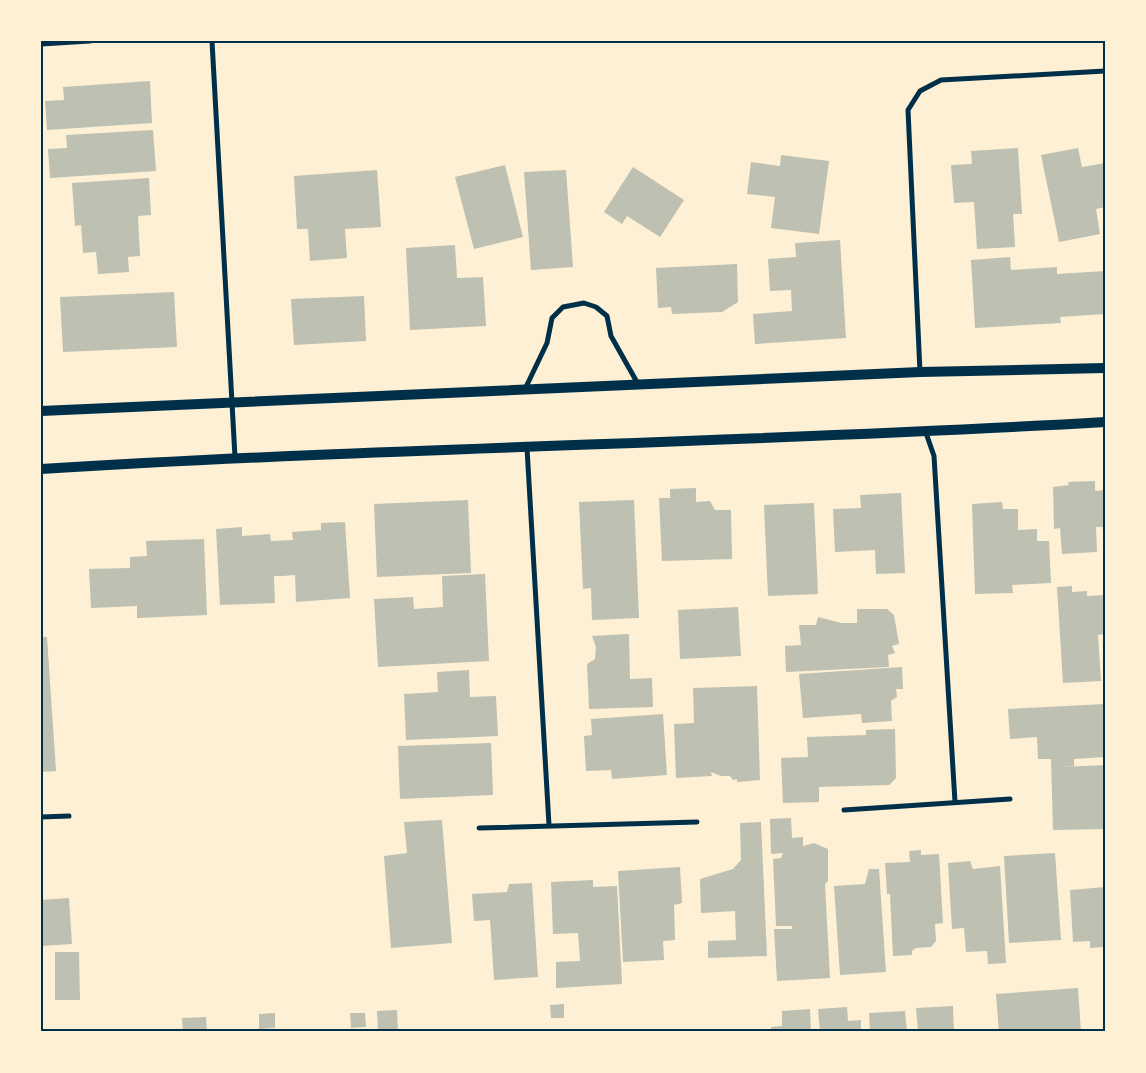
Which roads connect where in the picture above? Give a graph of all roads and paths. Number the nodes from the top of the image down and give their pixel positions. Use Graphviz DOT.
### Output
graph roads {
  1 [pos="90,41"];
  2 [pos="212,41"];
  3 [pos="41,44"];
  4 [pos="1105,71"];
  5 [pos="1105,368"];
  6 [pos="920,372"];
  7 [pos="638,384"];
  8 [pos="526,389"];
  9 [pos="232,401"];
  10 [pos="41,411"];
  11 [pos="1105,422"];
  12 [pos="926,433"];
  13 [pos="527,448"];
  14 [pos="235,457"];
  15 [pos="41,468"];
  16 [pos="1010,799"];
  17 [pos="954,802"];
  18 [pos="844,810"];
  19 [pos="69,816"];
  20 [pos="41,818"];
  21 [pos="698,822"];
  22 [pos="549,826"];
  23 [pos="479,828"];
  1 -- 3 [label="street"];
  2 -- 9 [label="street"];
  4 -- 6 [label="street"];
  5 -- 6 [label="main road"];
  6 -- 7 [label="main road"];
  7 -- 8 [label="main road"];
  7 -- 8 [label="street"];
  8 -- 9 [label="main road"];
  9 -- 10 [label="main road"];
  9 -- 14 [label="street"];
  11 -- 12 [label="main road"];
  12 -- 13 [label="main road"];
  12 -- 17 [label="street"];
  13 -- 14 [label="main road"];
  13 -- 22 [label="street"];
  14 -- 15 [label="main road"];
  16 -- 17 [label="street"];
  17 -- 18 [label="street"];
  19 -- 20 [label="street"];
  21 -- 22 [label="street"];
  22 -- 23 [label="street"];
}
